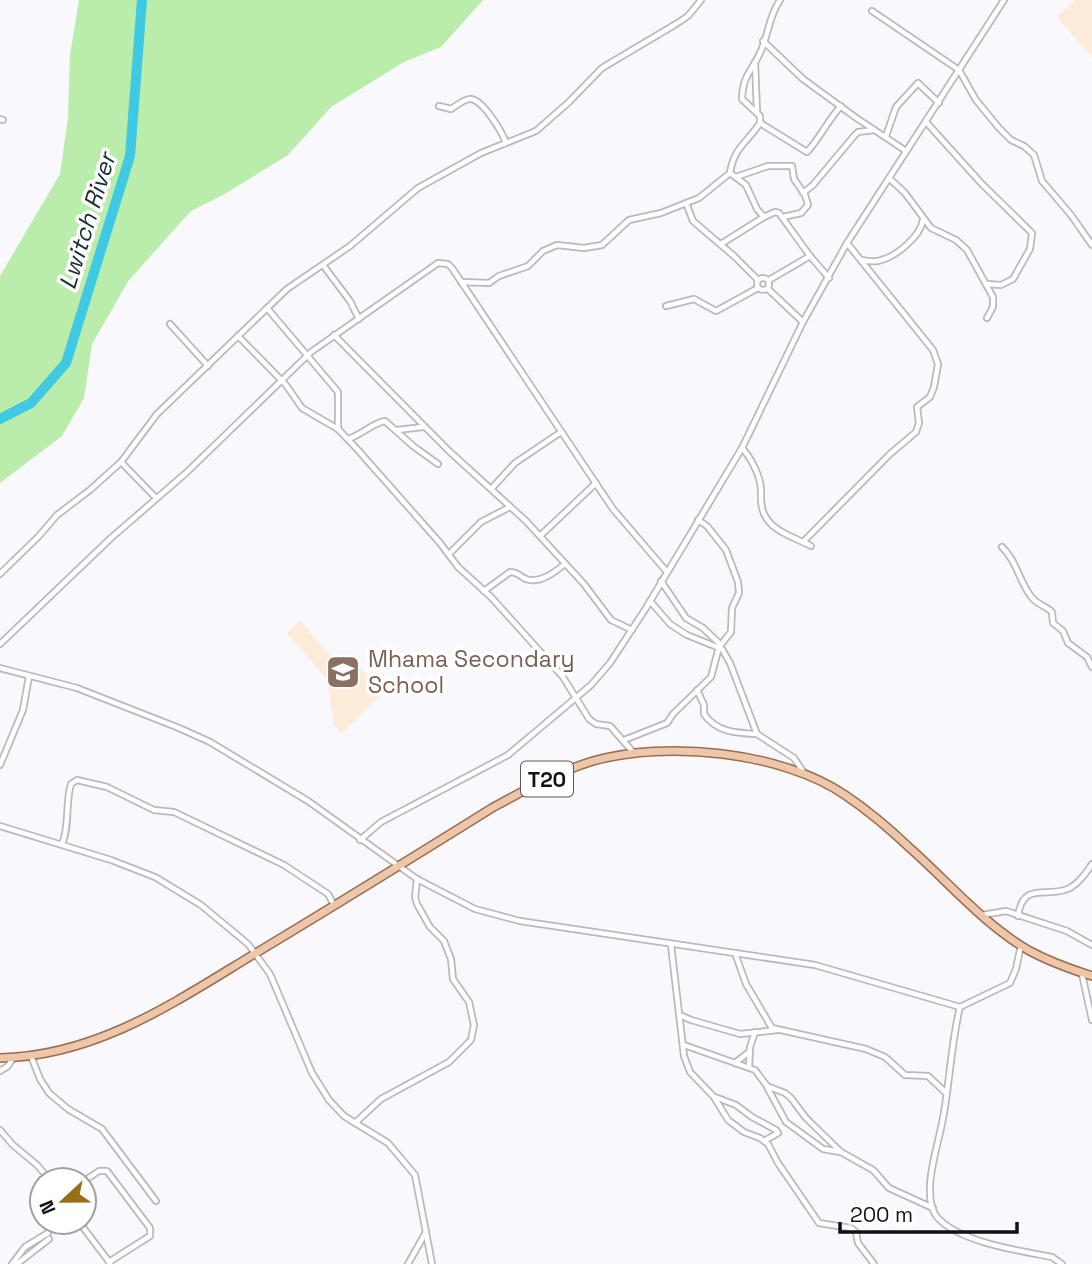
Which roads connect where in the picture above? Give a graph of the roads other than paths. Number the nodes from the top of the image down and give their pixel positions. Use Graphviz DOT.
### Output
graph roads {
  1 [pos="701,0"];
  2 [pos="780,0"];
  3 [pos="1003,0"];
  4 [pos="872,11"];
  5 [pos="763,41"];
  6 [pos="755,61"];
  7 [pos="959,70"];
  8 [pos="939,103"];
  9 [pos="439,106"];
  10 [pos="841,106"];
  11 [pos="757,112"];
  12 [pos="926,122"];
  13 [pos="760,124"];
  14 [pos="875,130"];
  15 [pos="886,136"];
  16 [pos="506,144"];
  17 [pos="906,151"];
  18 [pos="732,175"];
  19 [pos="889,178"];
  20 [pos="803,193"];
  21 [pos="686,203"];
  22 [pos="764,217"];
  23 [pos="783,217"];
  24 [pos="923,219"];
  25 [pos="847,243"];
  26 [pos="721,244"];
  27 [pos="1092,245"];
  28 [pos="810,256"];
  29 [pos="861,260"];
  30 [pos="323,265"];
  31 [pos="829,278"];
  32 [pos="758,280"];
  33 [pos="769,280"];
  34 [pos="461,282"];
  35 [pos="987,284"];
  36 [pos="758,288"];
  37 [pos="768,289"];
  38 [pos="666,306"];
  39 [pos="267,308"];
  40 [pos="987,318"];
  41 [pos="359,319"];
  42 [pos="803,322"];
  43 [pos="170,324"];
  44 [pos="334,335"];
  45 [pos="238,336"];
  46 [pos="307,357"];
  47 [pos="208,366"];
  48 [pos="282,381"];
  49 [pos="424,427"];
  50 [pos="338,429"];
  51 [pos="396,430"];
  52 [pos="561,432"];
  53 [pos="348,439"];
  54 [pos="742,448"];
  55 [pos="121,462"];
  56 [pos="438,464"];
  57 [pos="596,483"];
  58 [pos="492,488"];
  59 [pos="156,498"];
  60 [pos="510,507"];
  61 [pos="698,520"];
  62 [pos="540,536"];
  63 [pos="803,542"];
  64 [pos="811,546"];
  65 [pos="1002,547"];
  66 [pos="449,554"];
  67 [pos="565,564"];
  68 [pos="667,572"];
  69 [pos="0,574"];
  70 [pos="662,580"];
  71 [pos="484,591"];
  72 [pos="650,601"];
  73 [pos="632,630"];
  74 [pos="0,644"];
  75 [pos="720,646"];
  76 [pos="1092,667"];
  77 [pos="0,668"];
  78 [pos="29,676"];
  79 [pos="697,690"];
  80 [pos="577,697"];
  81 [pos="757,734"];
  82 [pos="622,740"];
  83 [pos="634,752"];
  84 [pos="0,765"];
  85 [pos="807,776"];
  86 [pos="0,825"];
  87 [pos="360,840"];
  88 [pos="62,844"];
  89 [pos="1092,864"];
  90 [pos="397,866"];
  91 [pos="417,878"];
  92 [pos="335,906"];
  93 [pos="982,915"];
  94 [pos="1018,916"];
  95 [pos="671,945"];
  96 [pos="1021,945"];
  97 [pos="1092,945"];
  98 [pos="256,953"];
  99 [pos="735,953"];
  100 [pos="1082,973"];
  101 [pos="1092,976"];
  102 [pos="960,1007"];
  103 [pos="680,1014"];
  104 [pos="1092,1020"];
  105 [pos="778,1030"];
  106 [pos="756,1031"];
  107 [pos="683,1045"];
  108 [pos="750,1052"];
  109 [pos="31,1056"];
  110 [pos="13,1057"];
  111 [pos="0,1058"];
  112 [pos="735,1063"];
  113 [pos="749,1067"];
  114 [pos="0,1071"];
  115 [pos="767,1086"];
  116 [pos="947,1093"];
  117 [pos="715,1097"];
  118 [pos="355,1123"];
  119 [pos="0,1130"];
  120 [pos="764,1141"];
  121 [pos="841,1152"];
  122 [pos="38,1166"];
  123 [pos="98,1172"];
  124 [pos="156,1201"];
  125 [pos="933,1209"];
  126 [pos="426,1231"];
  127 [pos="90,1236"];
  128 [pos="110,1263"];
  129 [pos="15,1264"];
  130 [pos="408,1264"];
  131 [pos="432,1264"];
  132 [pos="874,1264"];
  133 [pos="1062,1264"];
  1 -- 16 [label="street"];
  2 -- 5 [label="street"];
  3 -- 7 [label="street"];
  4 -- 7 [label="street"];
  5 -- 6 [label="street"];
  5 -- 10 [label="street"];
  6 -- 11 [label="street"];
  6 -- 11 [label="street"];
  7 -- 8 [label="street"];
  7 -- 27 [label="street"];
  8 -- 12 [label="street"];
  8 -- 15 [label="street"];
  9 -- 16 [label="street"];
  10 -- 13 [label="street"];
  10 -- 14 [label="street"];
  11 -- 13 [label="street"];
  12 -- 17 [label="street"];
  12 -- 35 [label="street"];
  13 -- 18 [label="street"];
  14 -- 15 [label="street"];
  14 -- 20 [label="street"];
  15 -- 17 [label="street"];
  16 -- 30 [label="street"];
  17 -- 19 [label="street"];
  18 -- 20 [label="street"];
  18 -- 21 [label="street"];
  18 -- 22 [label="street"];
  19 -- 24 [label="street"];
  19 -- 25 [label="street"];
  20 -- 23 [label="street"];
  21 -- 26 [label="street"];
  21 -- 34 [label="street"];
  22 -- 23 [label="street"];
  22 -- 26 [label="street"];
  23 -- 28 [label="street"];
  24 -- 29 [label="street"];
  24 -- 35 [label="street"];
  25 -- 29 [label="street"];
  25 -- 31 [label="street"];
  26 -- 32 [label="street"];
  28 -- 31 [label="street"];
  28 -- 33 [label="street"];
  29 -- 63 [label="street"];
  30 -- 39 [label="street"];
  30 -- 41 [label="street"];
  31 -- 42 [label="street"];
  32 -- 33 [label="street"];
  32 -- 36 [label="street"];
  33 -- 37 [label="street"];
  34 -- 41 [label="street"];
  34 -- 52 [label="street"];
  35 -- 40 [label="street"];
  36 -- 37 [label="street"];
  36 -- 38 [label="street"];
  37 -- 42 [label="street"];
  39 -- 45 [label="street"];
  39 -- 46 [label="street"];
  41 -- 44 [label="street"];
  42 -- 54 [label="street"];
  43 -- 47 [label="street"];
  44 -- 46 [label="street"];
  44 -- 49 [label="street"];
  45 -- 47 [label="street"];
  45 -- 48 [label="street"];
  46 -- 48 [label="street"];
  46 -- 50 [label="street"];
  47 -- 55 [label="street"];
  48 -- 50 [label="street"];
  48 -- 59 [label="street"];
  49 -- 51 [label="street"];
  49 -- 58 [label="street"];
  50 -- 53 [label="street"];
  51 -- 53 [label="street"];
  51 -- 56 [label="street"];
  52 -- 57 [label="street"];
  52 -- 58 [label="street"];
  53 -- 66 [label="street"];
  54 -- 61 [label="street"];
  54 -- 63 [label="street"];
  55 -- 59 [label="street"];
  55 -- 69 [label="street"];
  57 -- 62 [label="street"];
  57 -- 68 [label="street"];
  58 -- 60 [label="street"];
  59 -- 74 [label="street"];
  60 -- 62 [label="street"];
  60 -- 66 [label="street"];
  61 -- 68 [label="street"];
  61 -- 75 [label="street"];
  62 -- 67 [label="street"];
  63 -- 64 [label="street"];
  65 -- 76 [label="street"];
  66 -- 71 [label="street"];
  67 -- 71 [label="street"];
  67 -- 73 [label="street"];
  68 -- 70 [label="street"];
  70 -- 72 [label="street"];
  70 -- 75 [label="street"];
  71 -- 80 [label="street"];
  72 -- 73 [label="street"];
  72 -- 75 [label="street"];
  73 -- 80 [label="street"];
  75 -- 79 [label="street"];
  75 -- 81 [label="street"];
  77 -- 78 [label="street"];
  78 -- 84 [label="street"];
  78 -- 87 [label="street"];
  79 -- 81 [label="street"];
  79 -- 82 [label="street"];
  80 -- 82 [label="street"];
  80 -- 87 [label="street"];
  81 -- 85 [label="street"];
  82 -- 83 [label="street"];
  83 -- 85 [label="main road, T20"];
  83 -- 90 [label="main road, T20"];
  85 -- 93 [label="main road, T20"];
  86 -- 88 [label="street"];
  87 -- 90 [label="street"];
  88 -- 92 [label="street"];
  88 -- 98 [label="street"];
  89 -- 94 [label="street"];
  90 -- 91 [label="street"];
  90 -- 92 [label="main road, T20"];
  91 -- 95 [label="street"];
  91 -- 118 [label="street"];
  92 -- 98 [label="main road, T20"];
  93 -- 94 [label="street"];
  93 -- 96 [label="main road, T20"];
  94 -- 97 [label="street"];
  95 -- 99 [label="street"];
  95 -- 103 [label="street"];
  96 -- 100 [label="main road, T20"];
  96 -- 102 [label="street"];
  98 -- 109 [label="main road, T20"];
  98 -- 118 [label="street"];
  99 -- 102 [label="street"];
  99 -- 105 [label="street"];
  100 -- 101 [label="main road, T20"];
  100 -- 104 [label="street"];
  102 -- 116 [label="street"];
  103 -- 106 [label="street"];
  103 -- 107 [label="street"];
  105 -- 106 [label="street"];
  105 -- 116 [label="street"];
  106 -- 108 [label="street"];
  107 -- 112 [label="street"];
  107 -- 117 [label="street"];
  108 -- 112 [label="street"];
  108 -- 113 [label="street"];
  109 -- 110 [label="main road, T20"];
  109 -- 124 [label="street"];
  110 -- 111 [label="main road, T20"];
  110 -- 114 [label="street"];
  112 -- 113 [label="street"];
  113 -- 115 [label="street"];
  115 -- 121 [label="street"];
  115 -- 121 [label="street"];
  116 -- 125 [label="street"];
  117 -- 120 [label="street"];
  117 -- 120 [label="street"];
  118 -- 126 [label="street"];
  119 -- 122 [label="street"];
  120 -- 132 [label="street"];
  121 -- 125 [label="street"];
  123 -- 128 [label="street"];
  125 -- 133 [label="street"];
  126 -- 130 [label="street"];
  126 -- 131 [label="street"];
  127 -- 128 [label="street"];
  129 -- 129 [label="street"];
}
